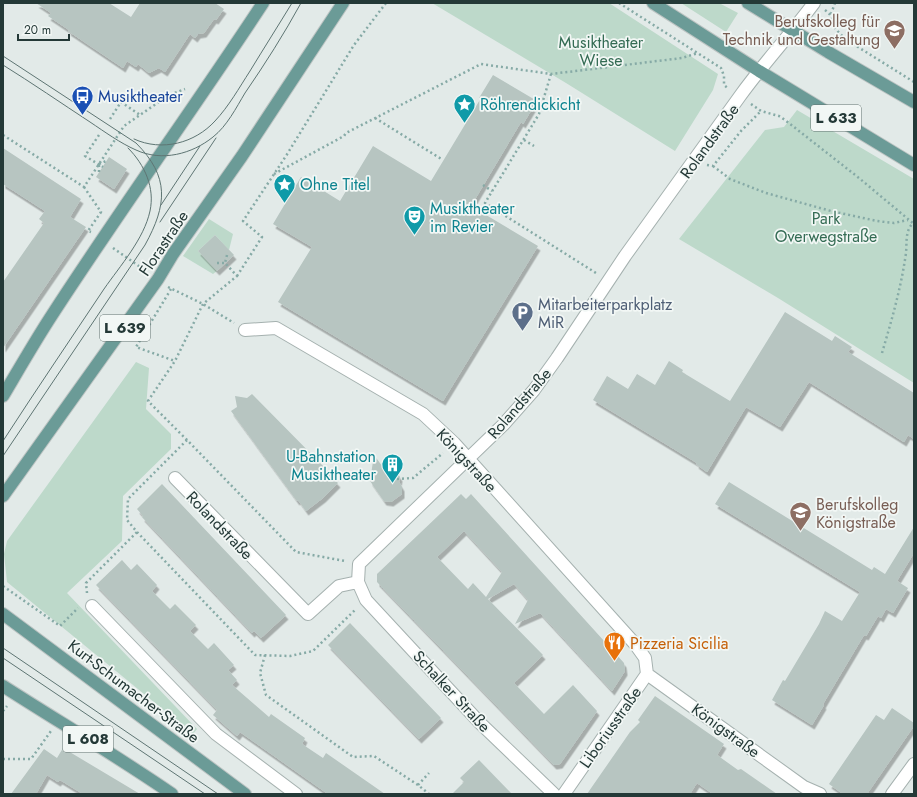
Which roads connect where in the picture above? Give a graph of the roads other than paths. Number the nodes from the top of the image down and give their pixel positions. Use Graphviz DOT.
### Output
graph roads {
  1 [pos="263,3"];
  2 [pos="343,3"];
  3 [pos="653,3"];
  4 [pos="748,3"];
  5 [pos="817,5"];
  6 [pos="794,30"];
  7 [pos="758,71"];
  8 [pos="914,102"];
  9 [pos="914,165"];
  10 [pos="244,330"];
  11 [pos="3,396"];
  12 [pos="468,459"];
  13 [pos="175,478"];
  14 [pos="3,496"];
  15 [pos="358,582"];
  16 [pos="90,603"];
  17 [pos="3,614"];
  18 [pos="645,658"];
  19 [pos="647,674"];
  20 [pos="3,686"];
  21 [pos="914,764"];
  22 [pos="172,794"];
  23 [pos="245,794"];
  24 [pos="296,794"];
  25 [pos="554,794"];
  26 [pos="564,794"];
  27 [pos="820,794"];
  28 [pos="892,794"];
  1 -- 11 [label="main road"];
  2 -- 14 [label="main road, Florastraße / L 639"];
  3 -- 7 [label="main road, L 633"];
  4 -- 6 [label="main road"];
  5 -- 6 [label="street, Rolandstraße"];
  6 -- 7 [label="street, Rolandstraße"];
  6 -- 8 [label="main road"];
  7 -- 9 [label="main road, L 633"];
  7 -- 12 [label="street, Rolandstraße"];
  10 -- 12 [label="street, Königstraße"];
  12 -- 15 [label="street, Rolandstraße"];
  12 -- 18 [label="street, Königstraße"];
  13 -- 15 [label="street, Rolandstraße"];
  15 -- 25 [label="street, Schalker Straße"];
  16 -- 24 [label="street, Kurt-Schumacher-Straße"];
  17 -- 23 [label="main road, Kurt-Schumacher-Straße"];
  18 -- 19 [label="street, Liboriusstraße"];
  19 -- 26 [label="street, Liboriusstraße"];
  19 -- 27 [label="street, Königstraße"];
  20 -- 22 [label="main road, L 608"];
  21 -- 28 [label="street"];
}
